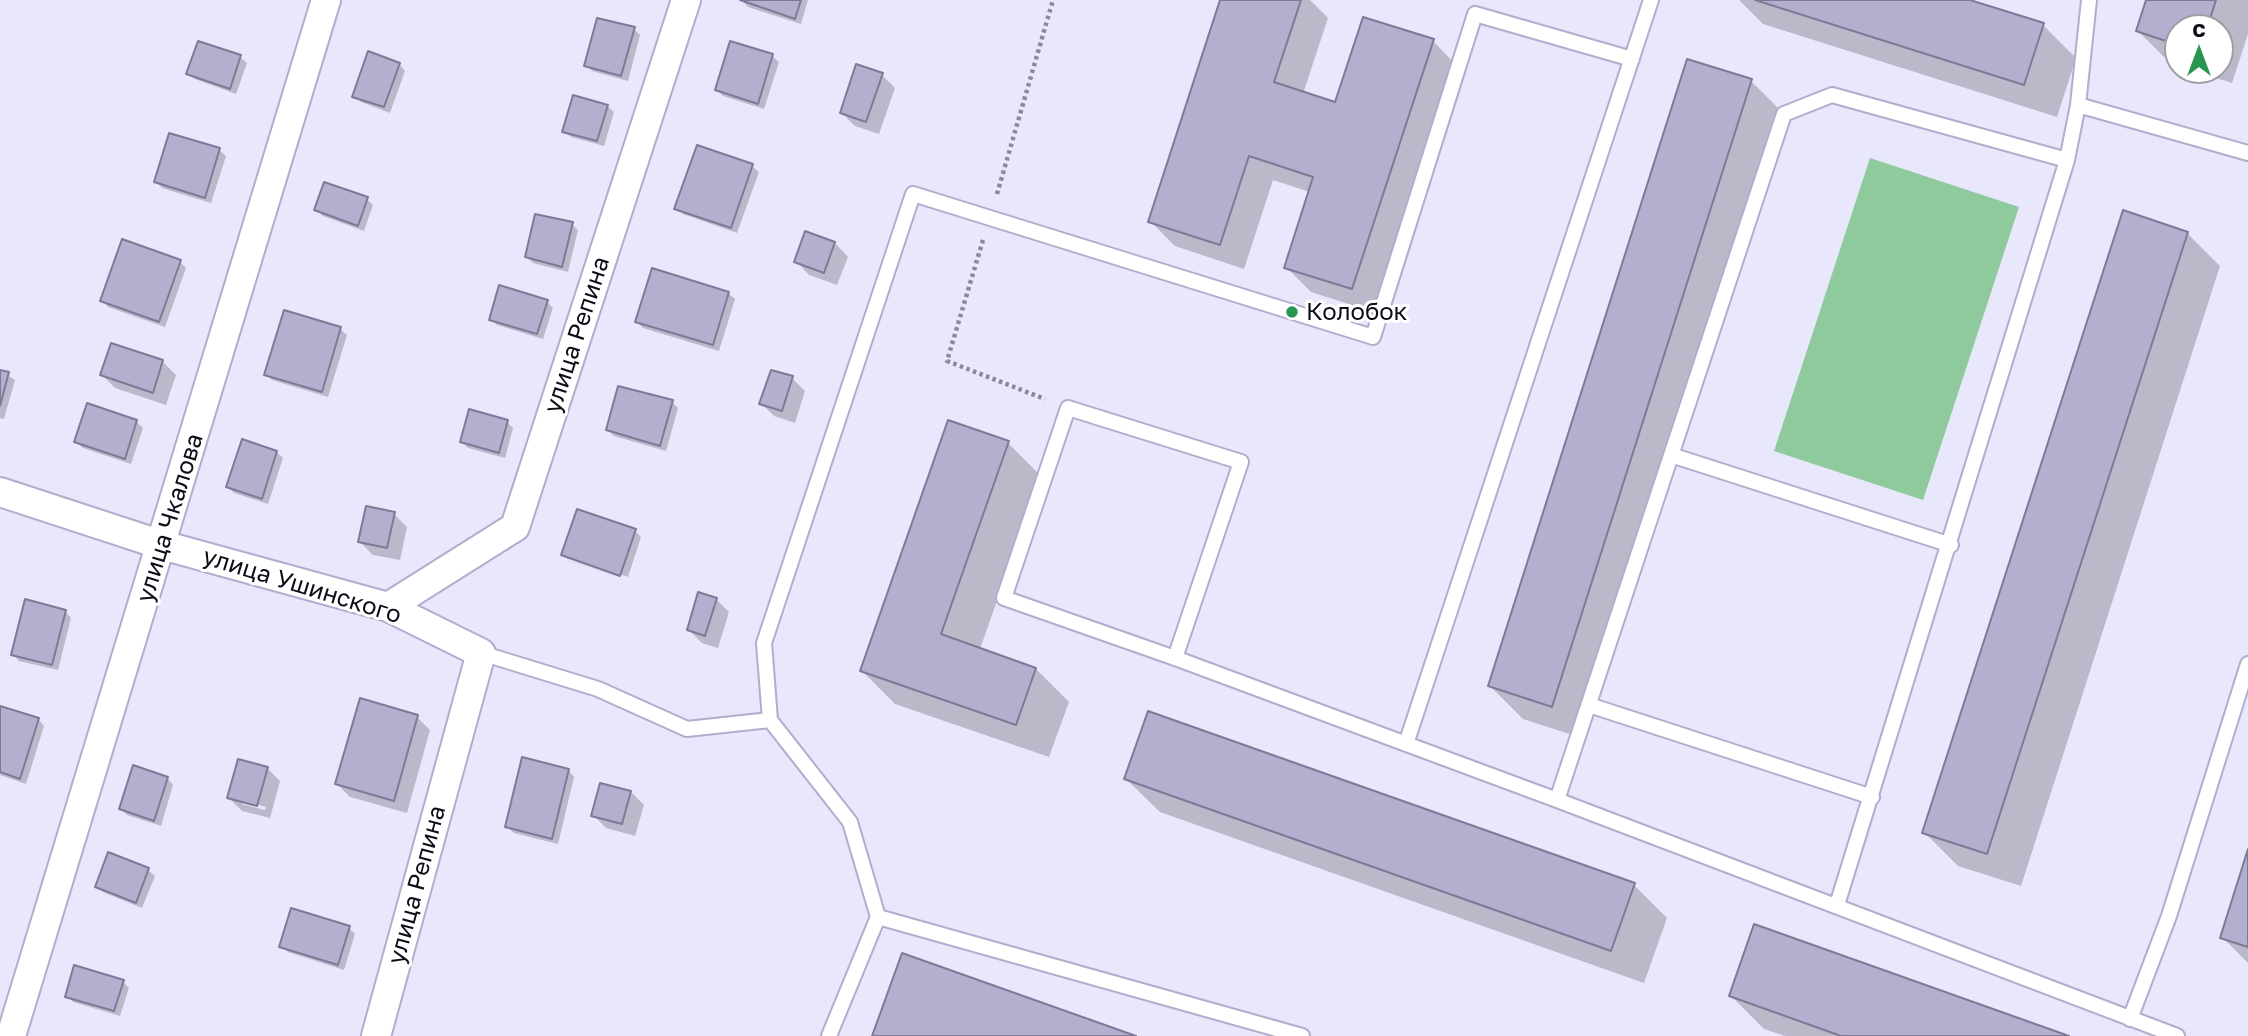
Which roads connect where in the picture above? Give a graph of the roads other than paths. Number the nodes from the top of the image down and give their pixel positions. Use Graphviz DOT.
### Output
graph roads {
  1 [pos="326,0"];
  2 [pos="686,0"];
  3 [pos="1651,0"];
  4 [pos="2089,0"];
  5 [pos="1632,59"];
  6 [pos="2078,105"];
  7 [pos="2248,153"];
  8 [pos="2067,160"];
  9 [pos="1671,455"];
  10 [pos="0,492"];
  11 [pos="162,545"];
  12 [pos="1951,545"];
  13 [pos="388,607"];
  14 [pos="481,653"];
  15 [pos="1175,658"];
  16 [pos="2248,664"];
  17 [pos="1589,705"];
  18 [pos="769,720"];
  19 [pos="1406,744"];
  20 [pos="1872,797"];
  21 [pos="1557,800"];
  22 [pos="1837,905"];
  23 [pos="878,917"];
  24 [pos="2130,1019"];
  25 [pos="1255,1029"];
  26 [pos="11,1036"];
  27 [pos="376,1036"];
  28 [pos="829,1036"];
  29 [pos="1302,1036"];
  30 [pos="2177,1036"];
  1 -- 11 [label="street, улица Чкалова"];
  2 -- 13 [label="street, улица Репина"];
  3 -- 5 [label="lane"];
  4 -- 6 [label="lane"];
  5 -- 18 [label="lane"];
  5 -- 19 [label="lane"];
  6 -- 7 [label="lane"];
  6 -- 8 [label="lane"];
  8 -- 9 [label="lane"];
  8 -- 12 [label="lane"];
  9 -- 12 [label="lane"];
  9 -- 17 [label="lane"];
  10 -- 11 [label="street, улица Ушинского"];
  11 -- 13 [label="street, улица Ушинского"];
  11 -- 26 [label="street, улица Чкалова"];
  12 -- 20 [label="lane"];
  13 -- 14 [label="street, улица Ушинского"];
  14 -- 18 [label="lane"];
  14 -- 27 [label="street, улица Репина"];
  15 -- 15 [label="lane"];
  15 -- 19 [label="lane"];
  16 -- 24 [label="lane"];
  17 -- 20 [label="lane"];
  17 -- 21 [label="lane"];
  18 -- 23 [label="lane"];
  19 -- 21 [label="lane"];
  20 -- 22 [label="lane"];
  21 -- 22 [label="lane"];
  22 -- 24 [label="lane"];
  23 -- 25 [label="lane"];
  23 -- 28 [label="lane"];
  24 -- 30 [label="lane"];
  25 -- 29 [label="lane"];
}
